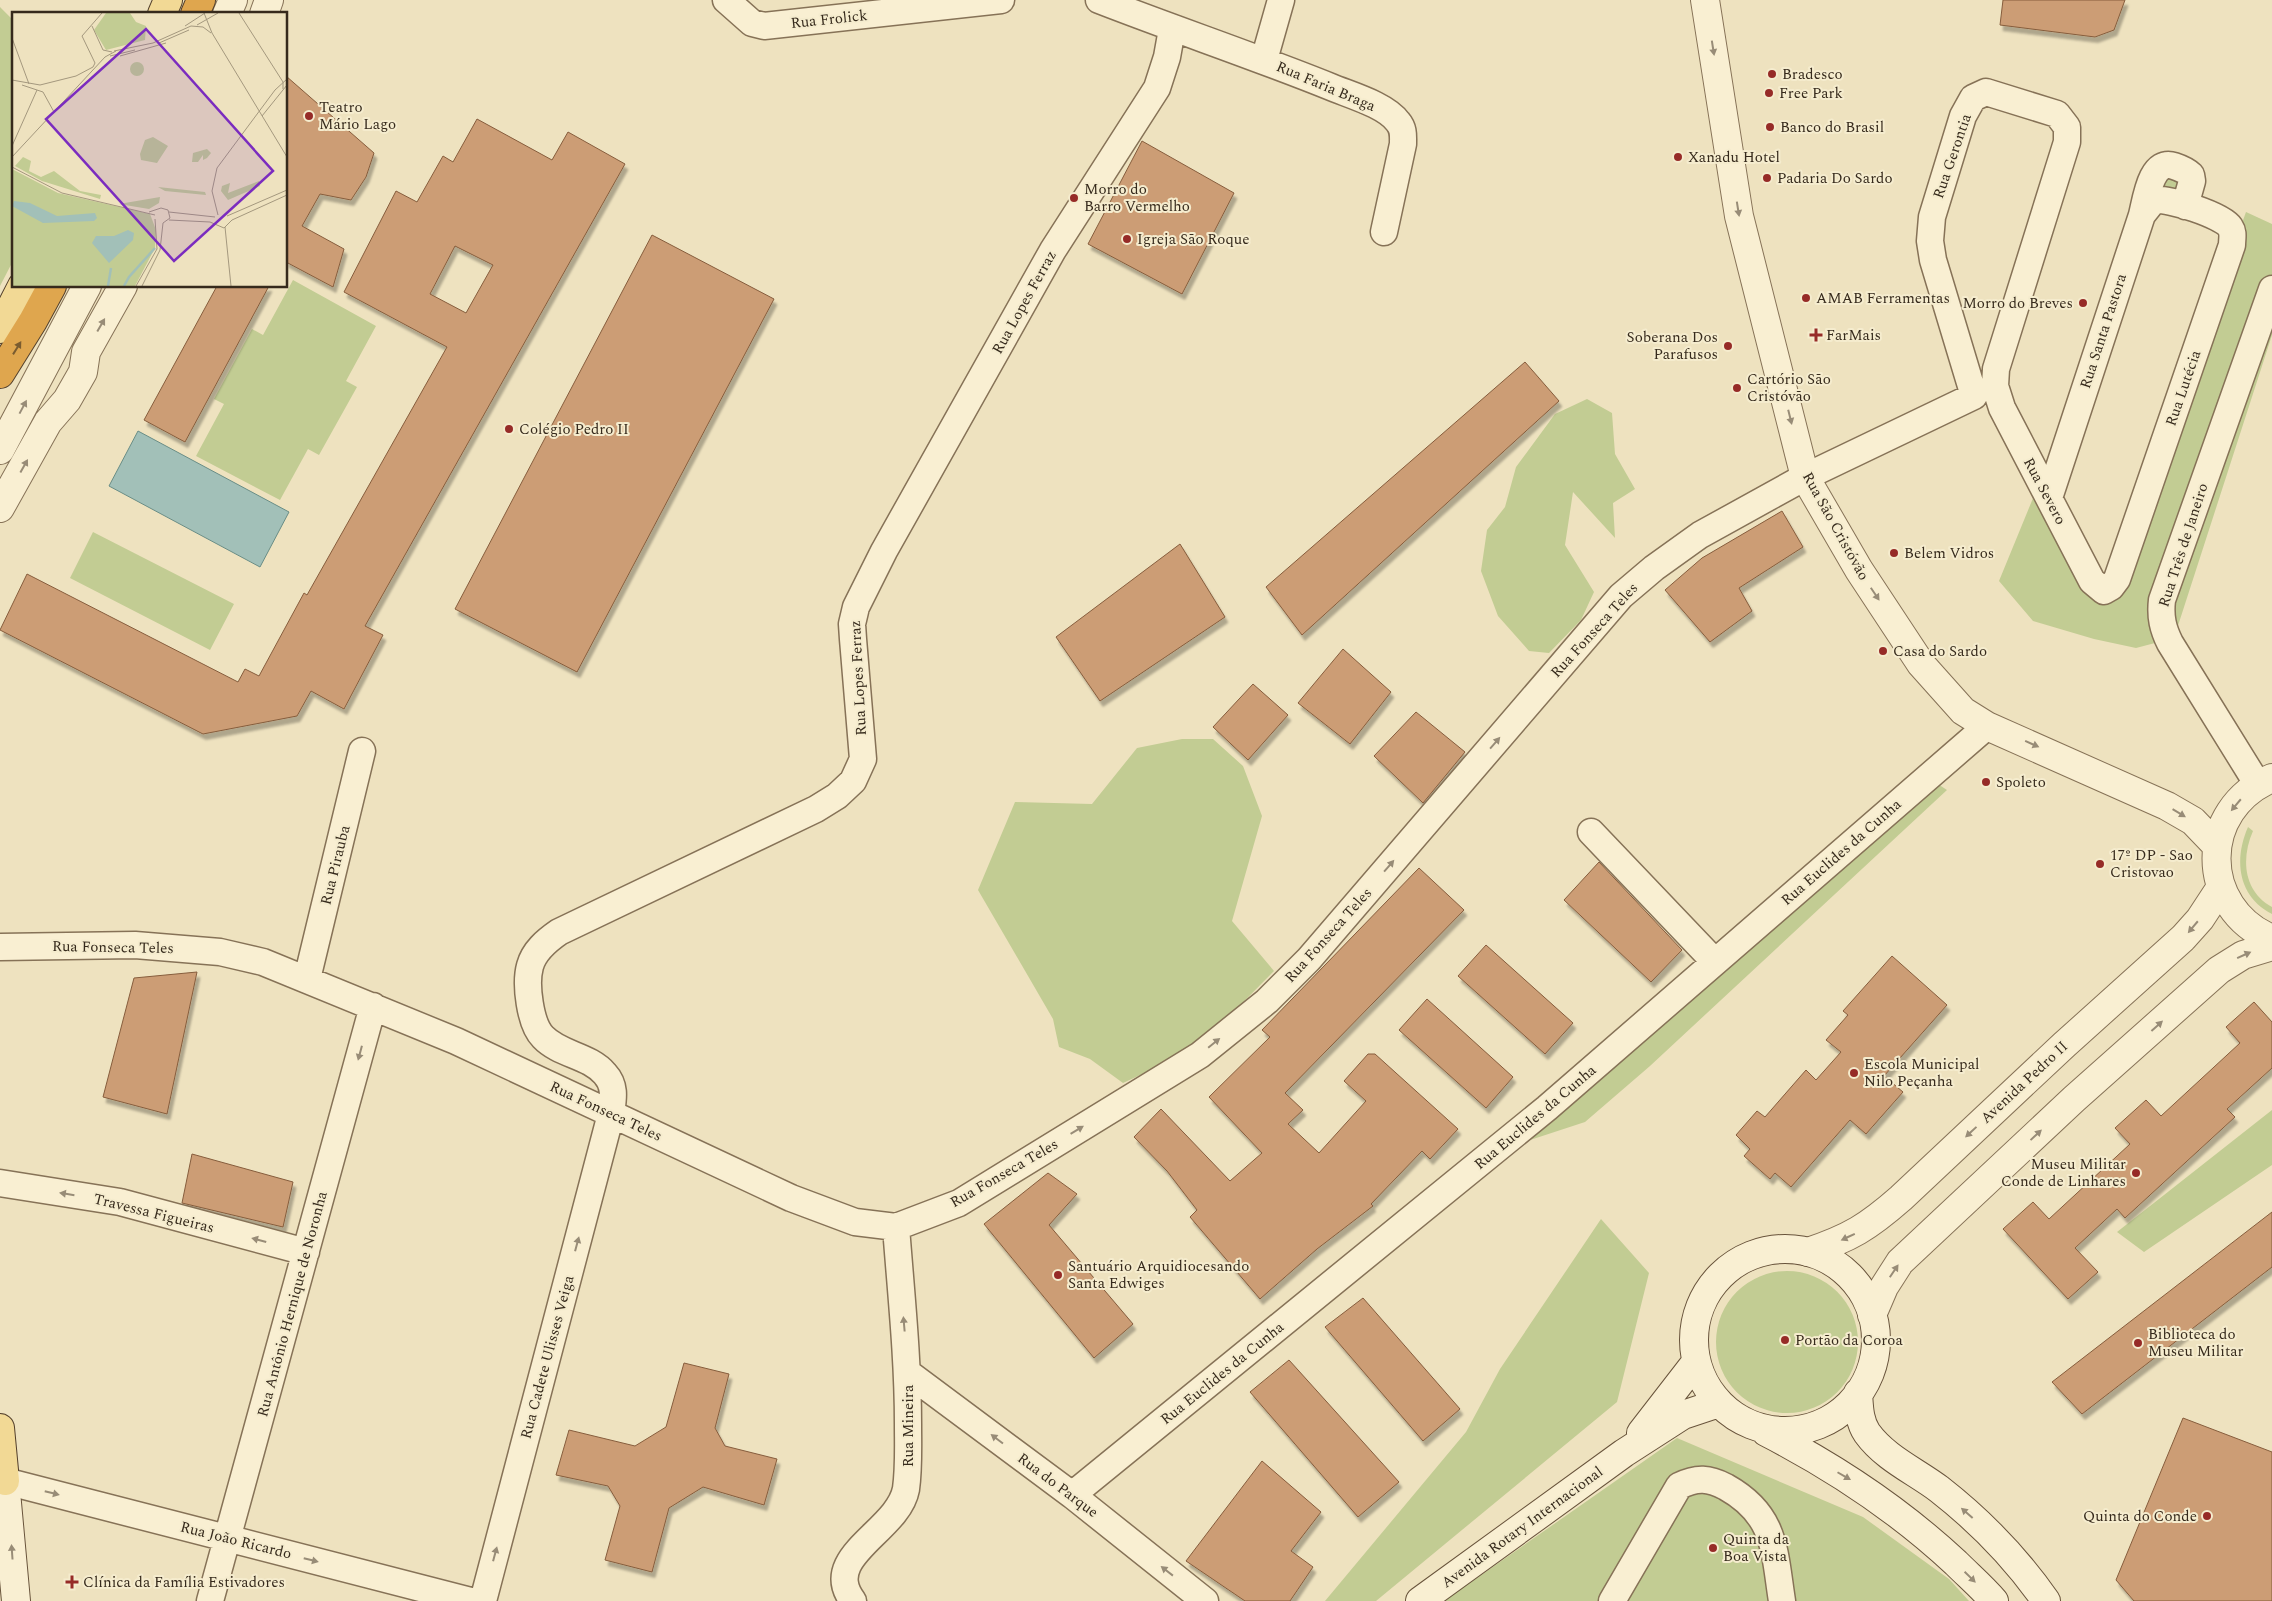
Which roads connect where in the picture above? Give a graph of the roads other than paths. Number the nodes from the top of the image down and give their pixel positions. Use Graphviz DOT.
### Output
graph roads {
  1 [pos="168,0"];
  2 [pos="201,0"];
  3 [pos="234,0"];
  4 [pos="269,0"];
  5 [pos="726,0"];
  6 [pos="1001,0"];
  7 [pos="1099,0"];
  8 [pos="1282,0"];
  9 [pos="1705,0"];
  10 [pos="163,12"];
  11 [pos="196,12"];
  12 [pos="229,12"];
  13 [pos="265,12"];
  14 [pos="1172,29"];
  15 [pos="1264,60"];
  16 [pos="2185,206"];
  17 [pos="2142,215"];
  18 [pos="1384,232"];
  19 [pos="21,288"];
  20 [pos="51,288"];
  21 [pos="86,288"];
  22 [pos="122,288"];
  23 [pos="2272,288"];
  24 [pos="0,329"];
  25 [pos="0,374"];
  26 [pos="1995,386"];
  27 [pos="0,450"];
  28 [pos="1806,477"];
  29 [pos="2049,498"];
  30 [pos="0,508"];
  31 [pos="2104,591"];
  32 [pos="1987,726"];
  33 [pos="362,751"];
  34 [pos="2265,782"];
  35 [pos="1591,832"];
  36 [pos="2217,846"];
  37 [pos="2221,887"];
  38 [pos="2272,939"];
  39 [pos="2272,946"];
  40 [pos="0,947"];
  41 [pos="1715,962"];
  42 [pos="307,979"];
  43 [pos="373,1006"];
  44 [pos="611,1114"];
  45 [pos="0,1183"];
  46 [pos="896,1227"];
  47 [pos="306,1252"];
  48 [pos="1808,1252"];
  49 [pos="1872,1315"];
  50 [pos="1696,1362"];
  51 [pos="908,1373"];
  52 [pos="1858,1393"];
  53 [pos="1719,1403"];
  54 [pos="1756,1426"];
  55 [pos="0,1428"];
  56 [pos="1866,1432"];
  57 [pos="1624,1453"];
  58 [pos="1818,1460"];
  59 [pos="2,1480"];
  60 [pos="1072,1495"];
  61 [pos="227,1538"];
  62 [pos="16,1601"];
  63 [pos="210,1601"];
  64 [pos="471,1601"];
  65 [pos="483,1601"];
  66 [pos="852,1601"];
  67 [pos="1205,1601"];
  68 [pos="1420,1601"];
  69 [pos="1612,1601"];
  70 [pos="1782,1601"];
  71 [pos="1994,1601"];
  72 [pos="2046,1601"];
  1 -- 10 [label="main road"];
  2 -- 11 [label="highway"];
  3 -- 12 [label="street"];
  4 -- 13 [label="street"];
  5 -- 6 [label="street, Rua Frolick"];
  7 -- 14 [label="street"];
  8 -- 15 [label="street"];
  9 -- 28 [label="street, Rua São Cristóvão, one-way"];
  14 -- 15 [label="street, Rua Faria Braga"];
  14 -- 44 [label="street, Rua Lopes Ferraz"];
  15 -- 18 [label="street, Rua Faria Braga"];
  16 -- 17 [label="street"];
  16 -- 17 [label="street, Rua Santa Pastora"];
  16 -- 31 [label="street, Rua Lutécia"];
  17 -- 29 [label="street, Rua Santa Pastora"];
  19 -- 24 [label="main road"];
  25 -- 20 [label="highway, one-way"];
  27 -- 21 [label="street, one-way"];
  30 -- 22 [label="street, one-way"];
  23 -- 34 [label="street, Rua Três de Janeiro"];
  26 -- 28 [label="street, Rua Gerontia"];
  26 -- 29 [label="street, Rua Severo"];
  28 -- 32 [label="street, Rua São Cristóvão, one-way"];
  46 -- 28 [label="street, Rua Fonseca Teles, one-way"];
  29 -- 31 [label="street, Rua Severo"];
  32 -- 36 [label="street, Rua São Cristóvão, one-way"];
  32 -- 41 [label="street, Rua Euclides da Cunha"];
  33 -- 42 [label="street, Rua Pirauba"];
  34 -- 36 [label="street, one-way"];
  35 -- 41 [label="street"];
  36 -- 37 [label="street"];
  37 -- 38 [label="street"];
  37 -- 48 [label="street, Avenida Pedro II, one-way"];
  49 -- 39 [label="street, Avenida Pedro II, one-way"];
  40 -- 42 [label="street, Rua Fonseca Teles"];
  41 -- 60 [label="street, Rua Euclides da Cunha"];
  42 -- 43 [label="street, Rua Fonseca Teles"];
  43 -- 44 [label="street, Rua Fonseca Teles"];
  43 -- 47 [label="street, Rua Antônio Hernique de Noronha, one-way"];
  44 -- 46 [label="street, Rua Fonseca Teles"];
  65 -- 44 [label="street, Rua Cadete Ulisses Veiga, one-way"];
  47 -- 45 [label="street, Travessa Figueiras, one-way"];
  51 -- 46 [label="street, Rua Mineira, one-way"];
  47 -- 61 [label="street, Rua Antônio Hernique de Noronha"];
  48 -- 49 [label="street, Avenida Pedro II"];
  48 -- 50 [label="street, Avenida Pedro II"];
  49 -- 52 [label="street, Avenida Pedro II"];
  50 -- 53 [label="street, Avenida Pedro II"];
  50 -- 57 [label="street, Avenida Rotary Internacional"];
  60 -- 51 [label="street, Rua do Parque, one-way"];
  51 -- 66 [label="street, Rua Mineira"];
  52 -- 54 [label="street, Avenida Pedro II"];
  52 -- 56 [label="street"];
  53 -- 54 [label="street, Avenida Pedro II"];
  53 -- 57 [label="street, Avenida Rotary Internacional"];
  54 -- 58 [label="street"];
  55 -- 59 [label="main road"];
  56 -- 58 [label="street"];
  72 -- 56 [label="street, one-way"];
  57 -- 68 [label="street, Avenida Rotary Internacional"];
  58 -- 71 [label="street, one-way"];
  59 -- 61 [label="street, Rua João Ricardo, one-way"];
  62 -- 59 [label="street, one-way"];
  67 -- 60 [label="street, Rua do Parque, one-way"];
  61 -- 63 [label="street, Rua Antônio Hernique de Noronha"];
  61 -- 64 [label="street, Rua João Ricardo, one-way"];
  69 -- 70 [label="street"];
}
